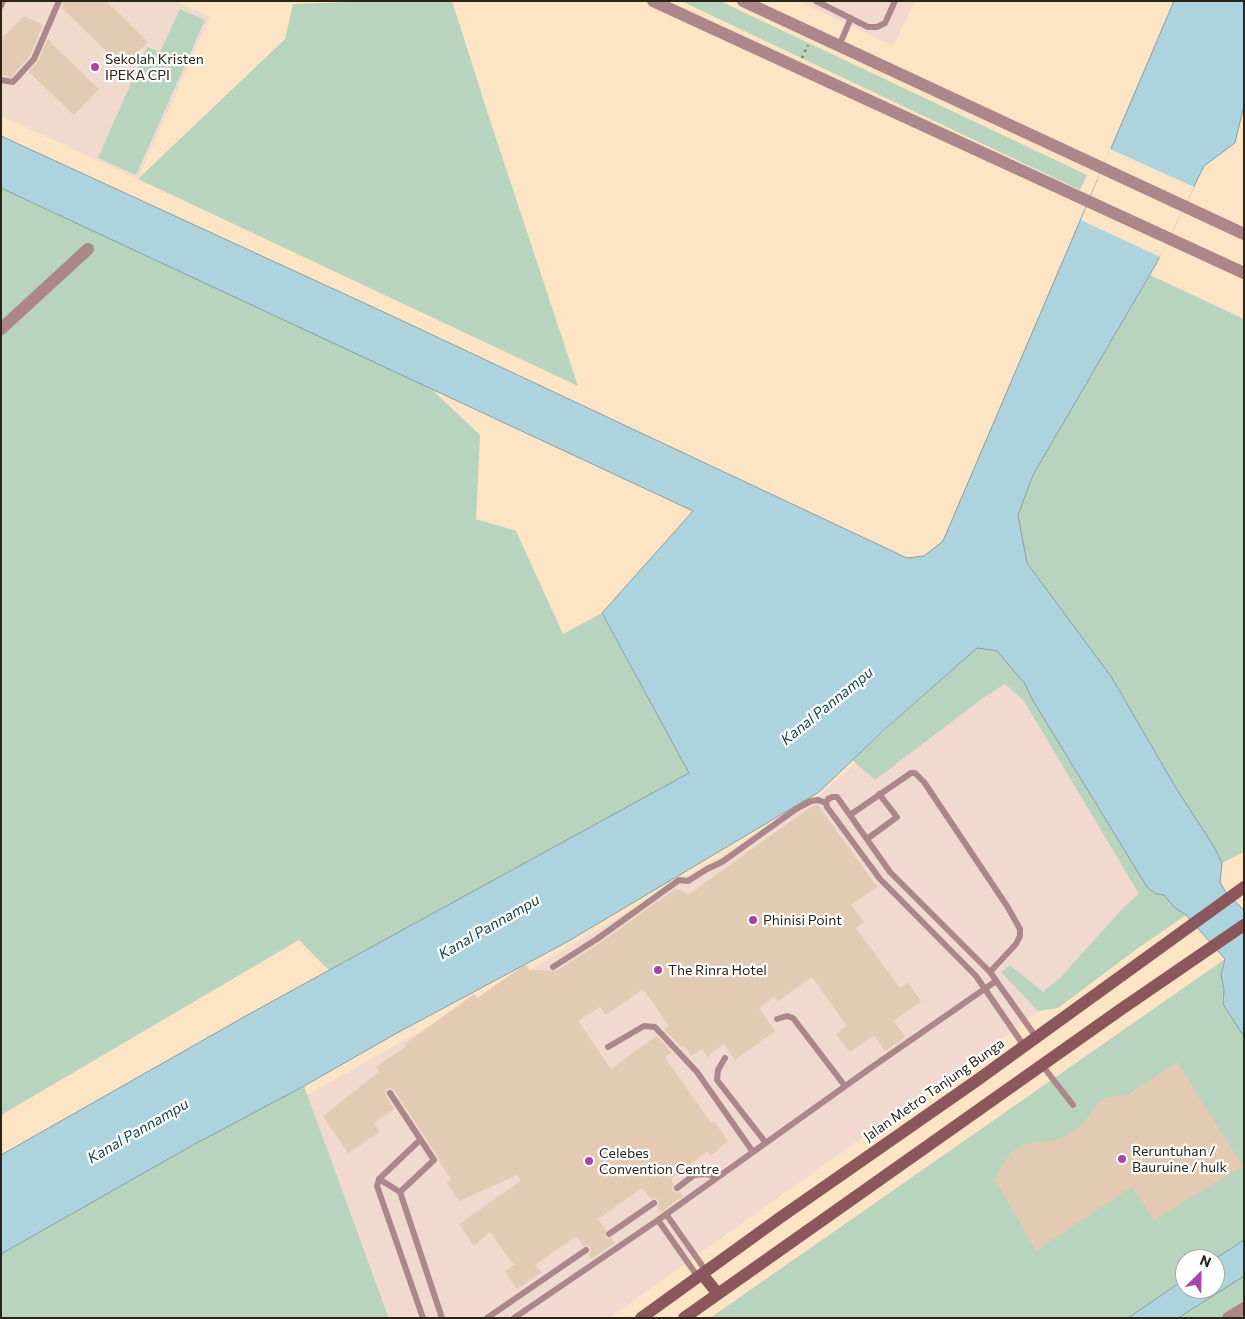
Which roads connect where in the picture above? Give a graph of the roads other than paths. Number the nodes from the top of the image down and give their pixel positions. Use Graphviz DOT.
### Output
graph roads {
  1 [pos="3,1"];
  2 [pos="59,1"];
  3 [pos="653,1"];
  4 [pos="743,1"];
  5 [pos="816,1"];
  6 [pos="895,1"];
  7 [pos="1,6"];
  8 [pos="850,18"];
  9 [pos="839,46"];
  10 [pos="1,80"];
  11 [pos="1244,234"];
  12 [pos="88,249"];
  13 [pos="1244,273"];
  14 [pos="1,329"];
  15 [pos="879,794"];
  16 [pos="826,803"];
  17 [pos="850,815"];
  18 [pos="867,839"];
  19 [pos="1240,890"];
  20 [pos="918,901"];
  21 [pos="910,909"];
  22 [pos="1244,925"];
  23 [pos="553,967"];
  24 [pos="990,972"];
  25 [pos="996,981"];
  26 [pos="985,988"];
  27 [pos="777,1020"];
  28 [pos="1036,1037"];
  29 [pos="1024,1046"];
  30 [pos="608,1047"];
  31 [pos="726,1058"];
  32 [pos="1042,1065"];
  33 [pos="846,1086"];
  34 [pos="390,1093"];
  35 [pos="1073,1105"];
  36 [pos="420,1140"];
  37 [pos="766,1143"];
  38 [pos="753,1152"];
  39 [pos="718,1177"];
  40 [pos="379,1179"];
  41 [pos="677,1188"];
  42 [pos="400,1192"];
  43 [pos="654,1203"];
  44 [pos="666,1214"];
  45 [pos="658,1220"];
  46 [pos="609,1234"];
  47 [pos="586,1250"];
  48 [pos="702,1274"];
  49 [pos="718,1294"];
  50 [pos="1244,1308"];
  51 [pos="423,1318"];
  52 [pos="442,1318"];
  53 [pos="487,1318"];
  54 [pos="514,1318"];
  55 [pos="641,1318"];
  56 [pos="684,1318"];
  57 [pos="1228,1318"];
  1 -- 7 [label="lane"];
  2 -- 10 [label="lane"];
  3 -- 13 [label="street"];
  4 -- 9 [label="street"];
  5 -- 8 [label="lane"];
  6 -- 8 [label="lane"];
  8 -- 9 [label="lane"];
  9 -- 11 [label="street"];
  12 -- 14 [label="street"];
  15 -- 17 [label="lane"];
  15 -- 18 [label="lane"];
  15 -- 24 [label="lane"];
  16 -- 17 [label="lane"];
  16 -- 21 [label="lane"];
  16 -- 23 [label="lane"];
  17 -- 18 [label="lane"];
  18 -- 20 [label="lane"];
  19 -- 28 [label="main road, Jalan Metro Tanjung Bunga"];
  20 -- 21 [label="lane"];
  20 -- 24 [label="lane"];
  21 -- 26 [label="lane"];
  22 -- 32 [label="main road"];
  24 -- 25 [label="lane"];
  25 -- 26 [label="lane"];
  25 -- 28 [label="lane"];
  26 -- 29 [label="lane"];
  26 -- 33 [label="lane"];
  27 -- 33 [label="lane"];
  28 -- 29 [label="main road, Jalan Metro Tanjung Bunga"];
  29 -- 48 [label="main road, Jalan Metro Tanjung Bunga"];
  30 -- 38 [label="lane"];
  31 -- 37 [label="lane"];
  32 -- 35 [label="lane"];
  32 -- 49 [label="main road"];
  33 -- 37 [label="lane"];
  34 -- 36 [label="lane"];
  36 -- 40 [label="lane"];
  36 -- 42 [label="lane"];
  37 -- 38 [label="lane"];
  38 -- 39 [label="lane"];
  39 -- 41 [label="lane"];
  39 -- 44 [label="lane"];
  40 -- 42 [label="lane"];
  40 -- 51 [label="lane"];
  42 -- 52 [label="lane"];
  43 -- 46 [label="lane"];
  44 -- 45 [label="lane"];
  44 -- 48 [label="lane"];
  45 -- 48 [label="lane"];
  45 -- 54 [label="lane"];
  47 -- 53 [label="lane"];
  48 -- 49 [label="main road"];
  48 -- 55 [label="main road, Jalan Metro Tanjung Bunga"];
  49 -- 56 [label="main road"];
  50 -- 57 [label="street"];
}
